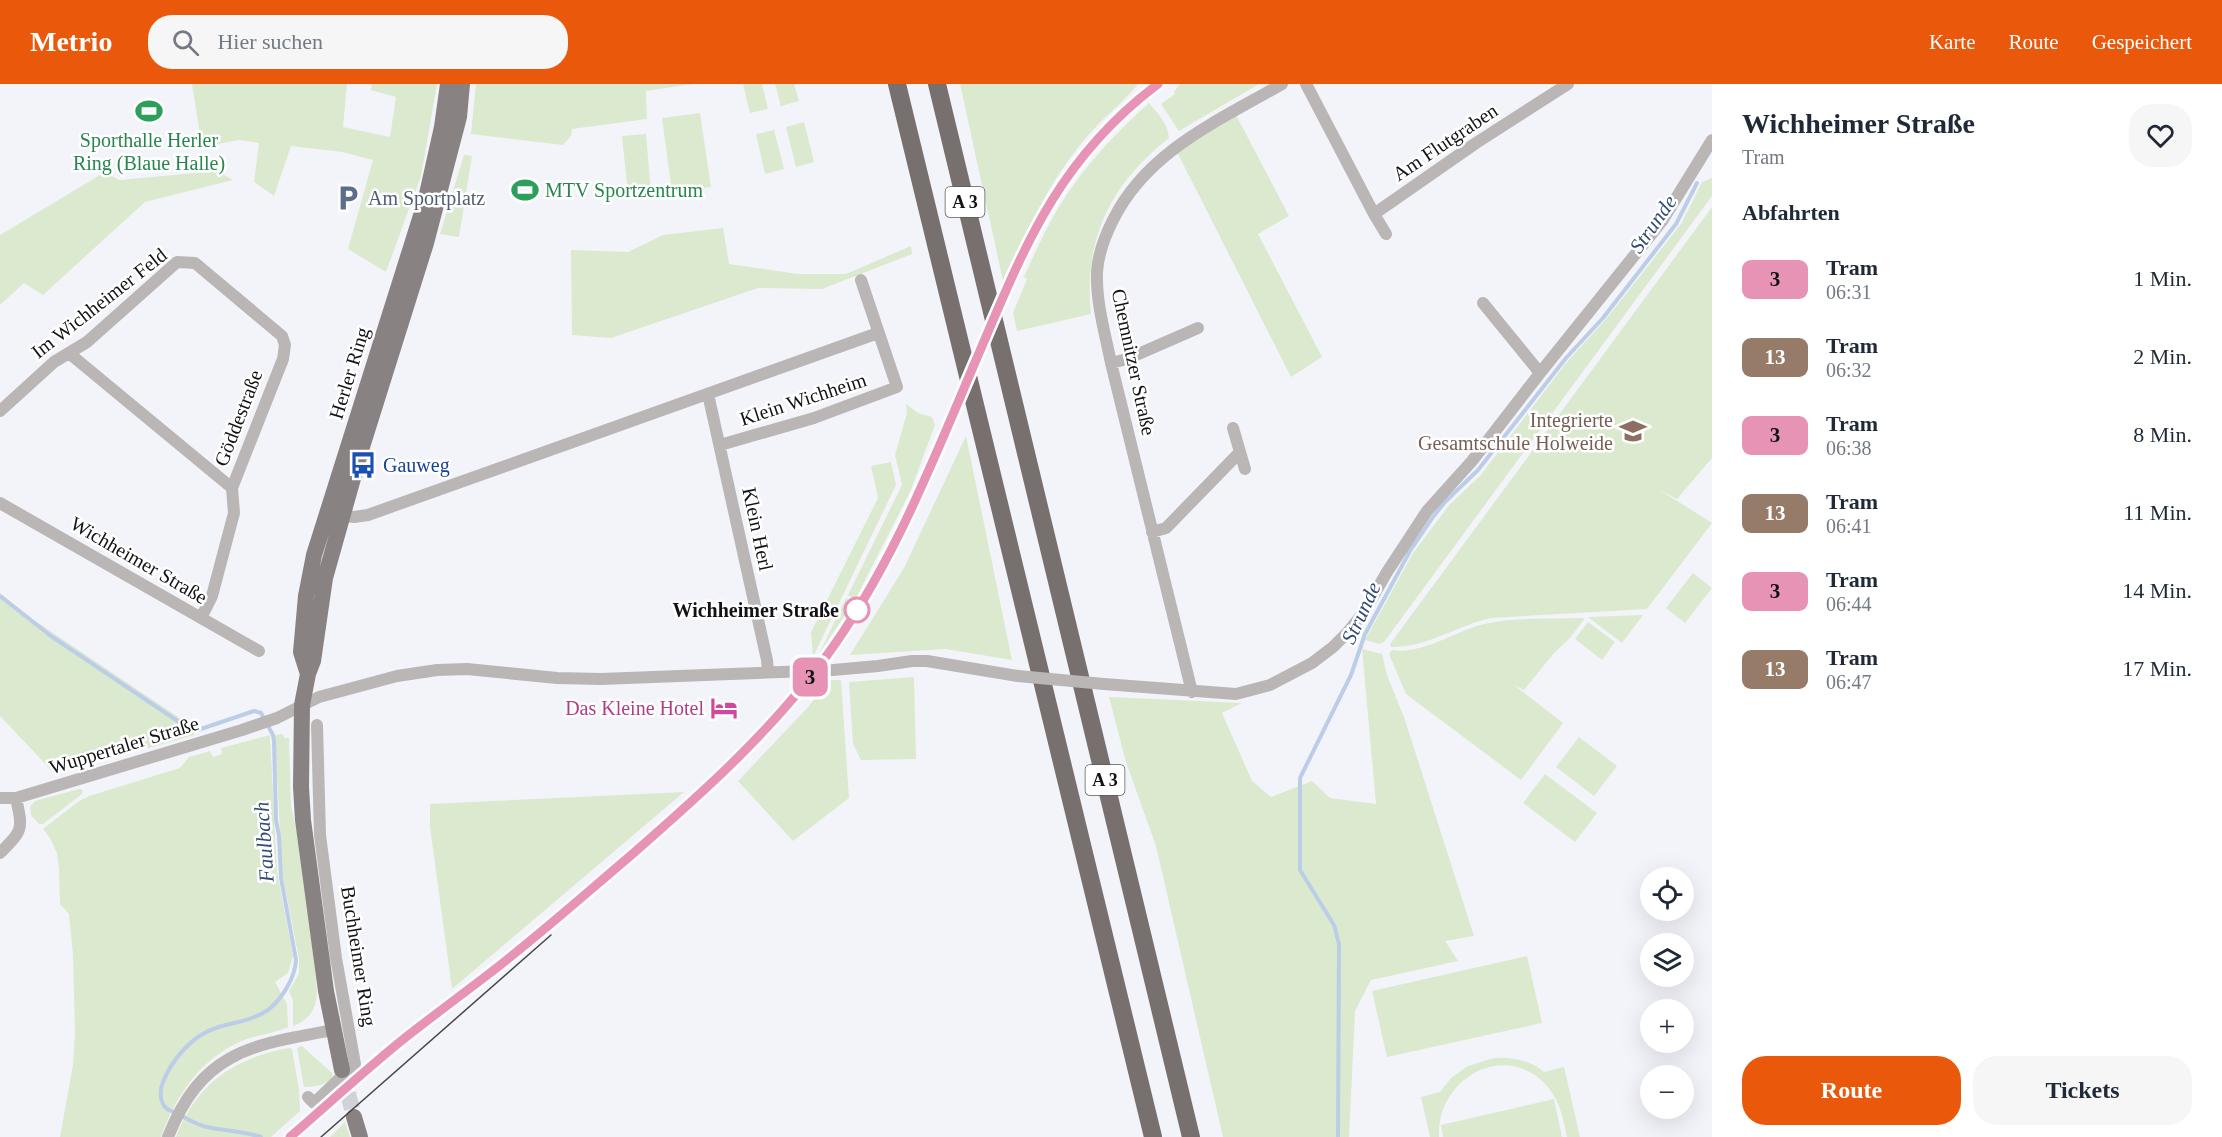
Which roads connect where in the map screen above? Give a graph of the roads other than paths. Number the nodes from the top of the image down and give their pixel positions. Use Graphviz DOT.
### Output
graph roads {
  1 [pos="448,84"];
  2 [pos="462,84"];
  3 [pos="897,84"];
  4 [pos="937,84"];
  5 [pos="1282,84"];
  6 [pos="1306,84"];
  7 [pos="1569,84"];
  8 [pos="1712,140"];
  9 [pos="1374,214"];
  10 [pos="1386,234"];
  11 [pos="861,280"];
  12 [pos="1483,303"];
  13 [pos="1198,328"];
  14 [pos="878,333"];
  15 [pos="282,336"];
  16 [pos="70,354"];
  17 [pos="1111,363"];
  18 [pos="1540,373"];
  19 [pos="708,394"];
  20 [pos="0,411"];
  21 [pos="1233,428"];
  22 [pos="720,445"];
  23 [pos="1240,452"];
  24 [pos="1245,469"];
  25 [pos="232,488"];
  26 [pos="0,503"];
  27 [pos="335,515"];
  28 [pos="1152,532"];
  29 [pos="201,618"];
  30 [pos="259,651"];
  31 [pos="768,672"];
  32 [pos="1192,692"];
  33 [pos="302,705"];
  34 [pos="316,725"];
  35 [pos="309,788"];
  36 [pos="0,798"];
  37 [pos="16,798"];
  38 [pos="0,853"];
  39 [pos="333,1030"];
  40 [pos="342,1070"];
  41 [pos="308,1097"];
  42 [pos="354,1117"];
  43 [pos="168,1137"];
  44 [pos="360,1137"];
  45 [pos="1153,1137"];
  46 [pos="1191,1137"];
  1 -- 27 [label="main road, Herler Ring"];
  2 -- 27 [label="main road, Herler Ring"];
  3 -- 45 [label="highway, A 3"];
  4 -- 46 [label="highway, A 3"];
  5 -- 17 [label="street, Chemnitzer Straße"];
  6 -- 9 [label="street"];
  7 -- 9 [label="street, Am Flutgraben"];
  8 -- 18 [label="street"];
  9 -- 10 [label="street"];
  11 -- 14 [label="street"];
  12 -- 18 [label="street"];
  13 -- 17 [label="street"];
  14 -- 19 [label="street"];
  14 -- 22 [label="street, Klein Wichheim"];
  15 -- 16 [label="street, Im Wichheimer Feld"];
  15 -- 25 [label="street, Göddestraße"];
  16 -- 20 [label="street, Im Wichheimer Feld"];
  16 -- 25 [label="street"];
  17 -- 28 [label="street, Chemnitzer Straße"];
  18 -- 32 [label="street"];
  19 -- 22 [label="street, Klein Herl"];
  19 -- 27 [label="street"];
  21 -- 23 [label="street"];
  22 -- 31 [label="street, Klein Herl"];
  23 -- 24 [label="street"];
  23 -- 28 [label="street"];
  25 -- 29 [label="street, Göddestraße"];
  26 -- 29 [label="street, Wichheimer Straße"];
  27 -- 33 [label="main road, Herler Ring"];
  28 -- 32 [label="street, Chemnitzer Straße"];
  29 -- 30 [label="street, Wichheimer Straße"];
  31 -- 32 [label="street, bridge"];
  31 -- 33 [label="street"];
  33 -- 35 [label="main road, Buchheimer Ring"];
  33 -- 37 [label="street, Wuppertaler Straße"];
  34 -- 35 [label="street, Buchheimer Ring"];
  35 -- 39 [label="main road, Buchheimer Ring"];
  35 -- 41 [label="street, Buchheimer Ring"];
  36 -- 37 [label="street, Wuppertaler Straße"];
  37 -- 38 [label="street"];
  39 -- 40 [label="main road, Buchheimer Ring"];
  39 -- 43 [label="street"];
  42 -- 44 [label="main road"];
}
